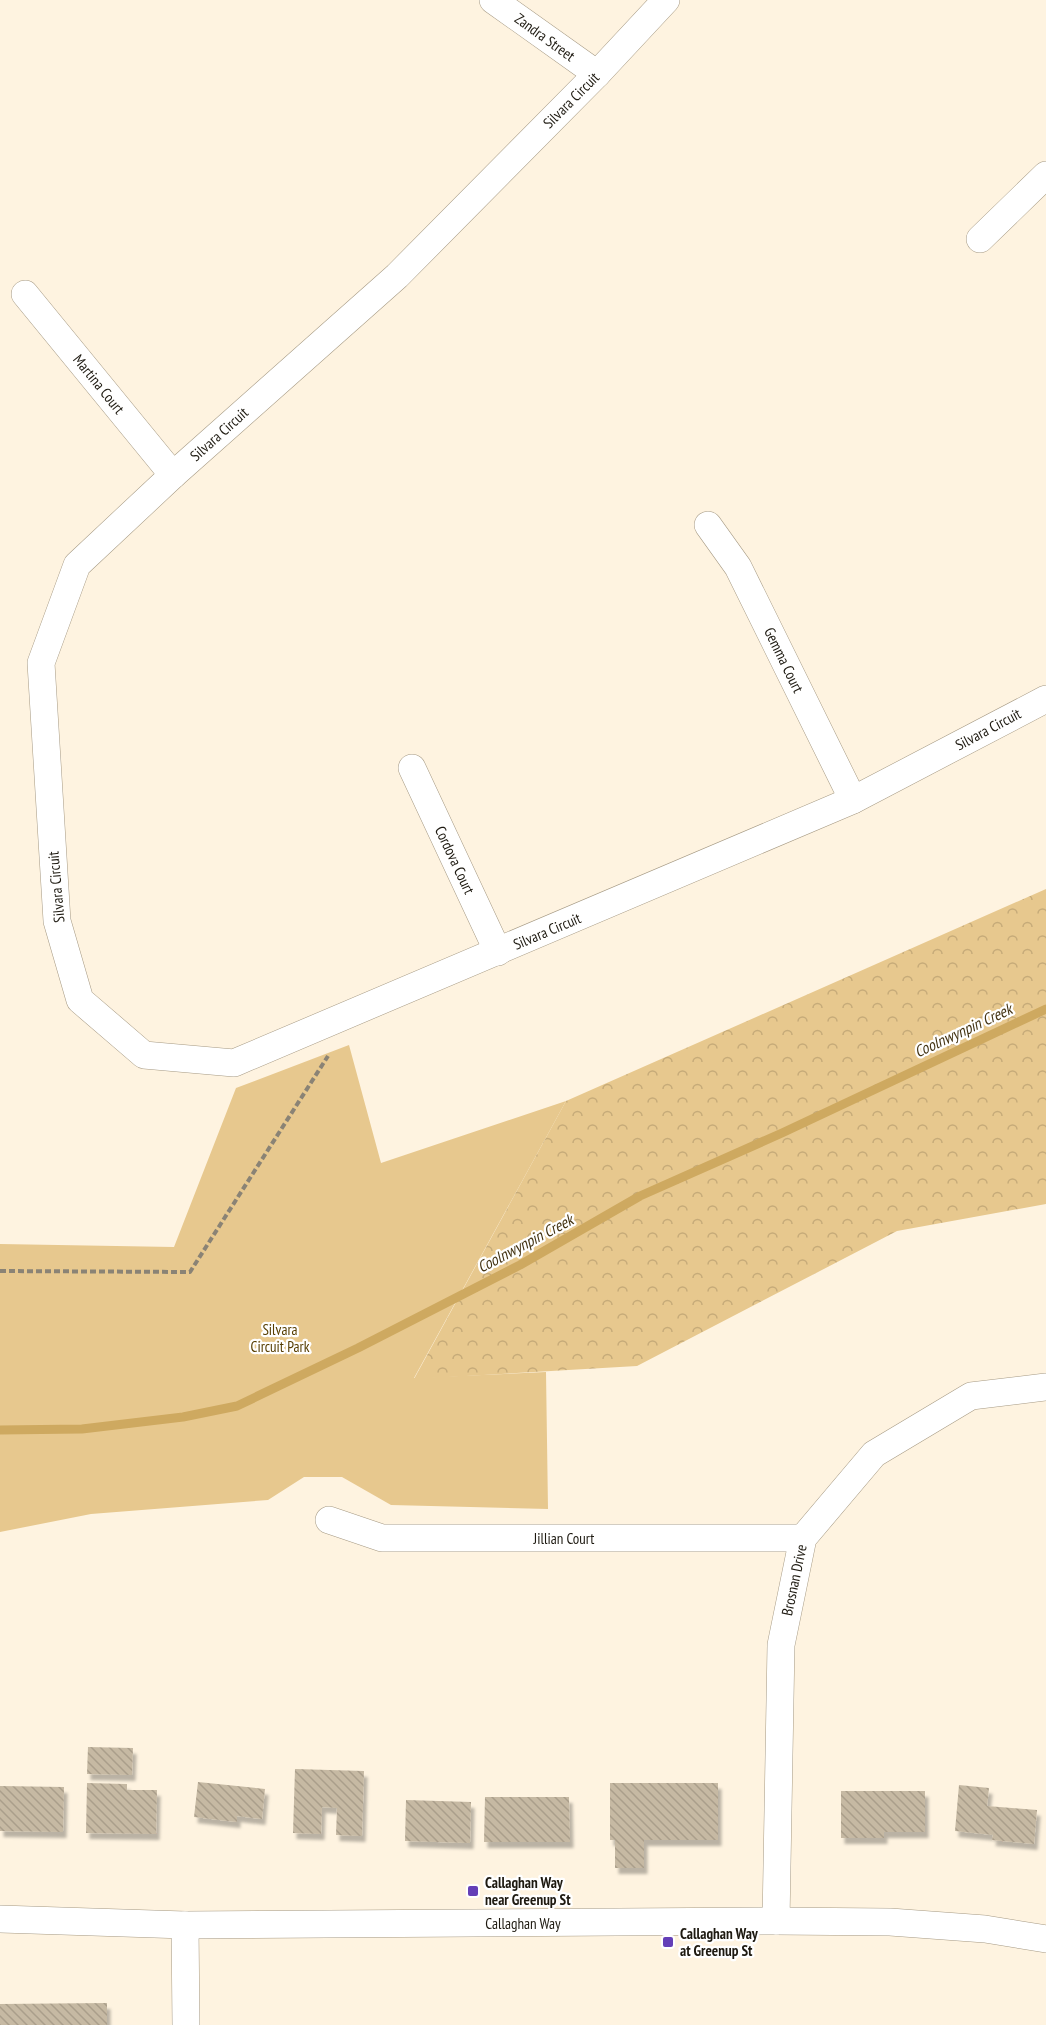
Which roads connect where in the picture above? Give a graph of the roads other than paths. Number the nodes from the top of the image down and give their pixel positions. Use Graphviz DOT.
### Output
graph roads {
  1 [pos="494,0"];
  2 [pos="666,0"];
  3 [pos="597,74"];
  4 [pos="1046,175"];
  5 [pos="980,239"];
  6 [pos="25,294"];
  7 [pos="173,475"];
  8 [pos="708,525"];
  9 [pos="1046,699"];
  10 [pos="412,768"];
  11 [pos="853,800"];
  12 [pos="498,952"];
  13 [pos="1046,1387"];
  14 [pos="328,1520"];
  15 [pos="803,1538"];
  16 [pos="0,1919"];
  17 [pos="776,1921"];
  18 [pos="185,1925"];
  19 [pos="1046,1939"];
  20 [pos="186,2025"];
  1 -- 3 [label="street, Zandra Street"];
  2 -- 3 [label="street, Silvara Circuit"];
  3 -- 7 [label="street, Silvara Circuit"];
  4 -- 5 [label="street"];
  6 -- 7 [label="street, Martina Court"];
  7 -- 12 [label="street, Silvara Circuit"];
  8 -- 11 [label="street, Gemma Court"];
  9 -- 11 [label="street, Silvara Circuit"];
  10 -- 12 [label="street, Cordova Court"];
  11 -- 12 [label="street, Silvara Circuit"];
  13 -- 15 [label="street, Brosnan Drive"];
  14 -- 15 [label="street, Jillian Court"];
  15 -- 17 [label="street, Brosnan Drive"];
  16 -- 18 [label="street, Callaghan Way"];
  17 -- 18 [label="street, Callaghan Way"];
  17 -- 19 [label="street, Callaghan Way"];
  18 -- 20 [label="street"];
}
